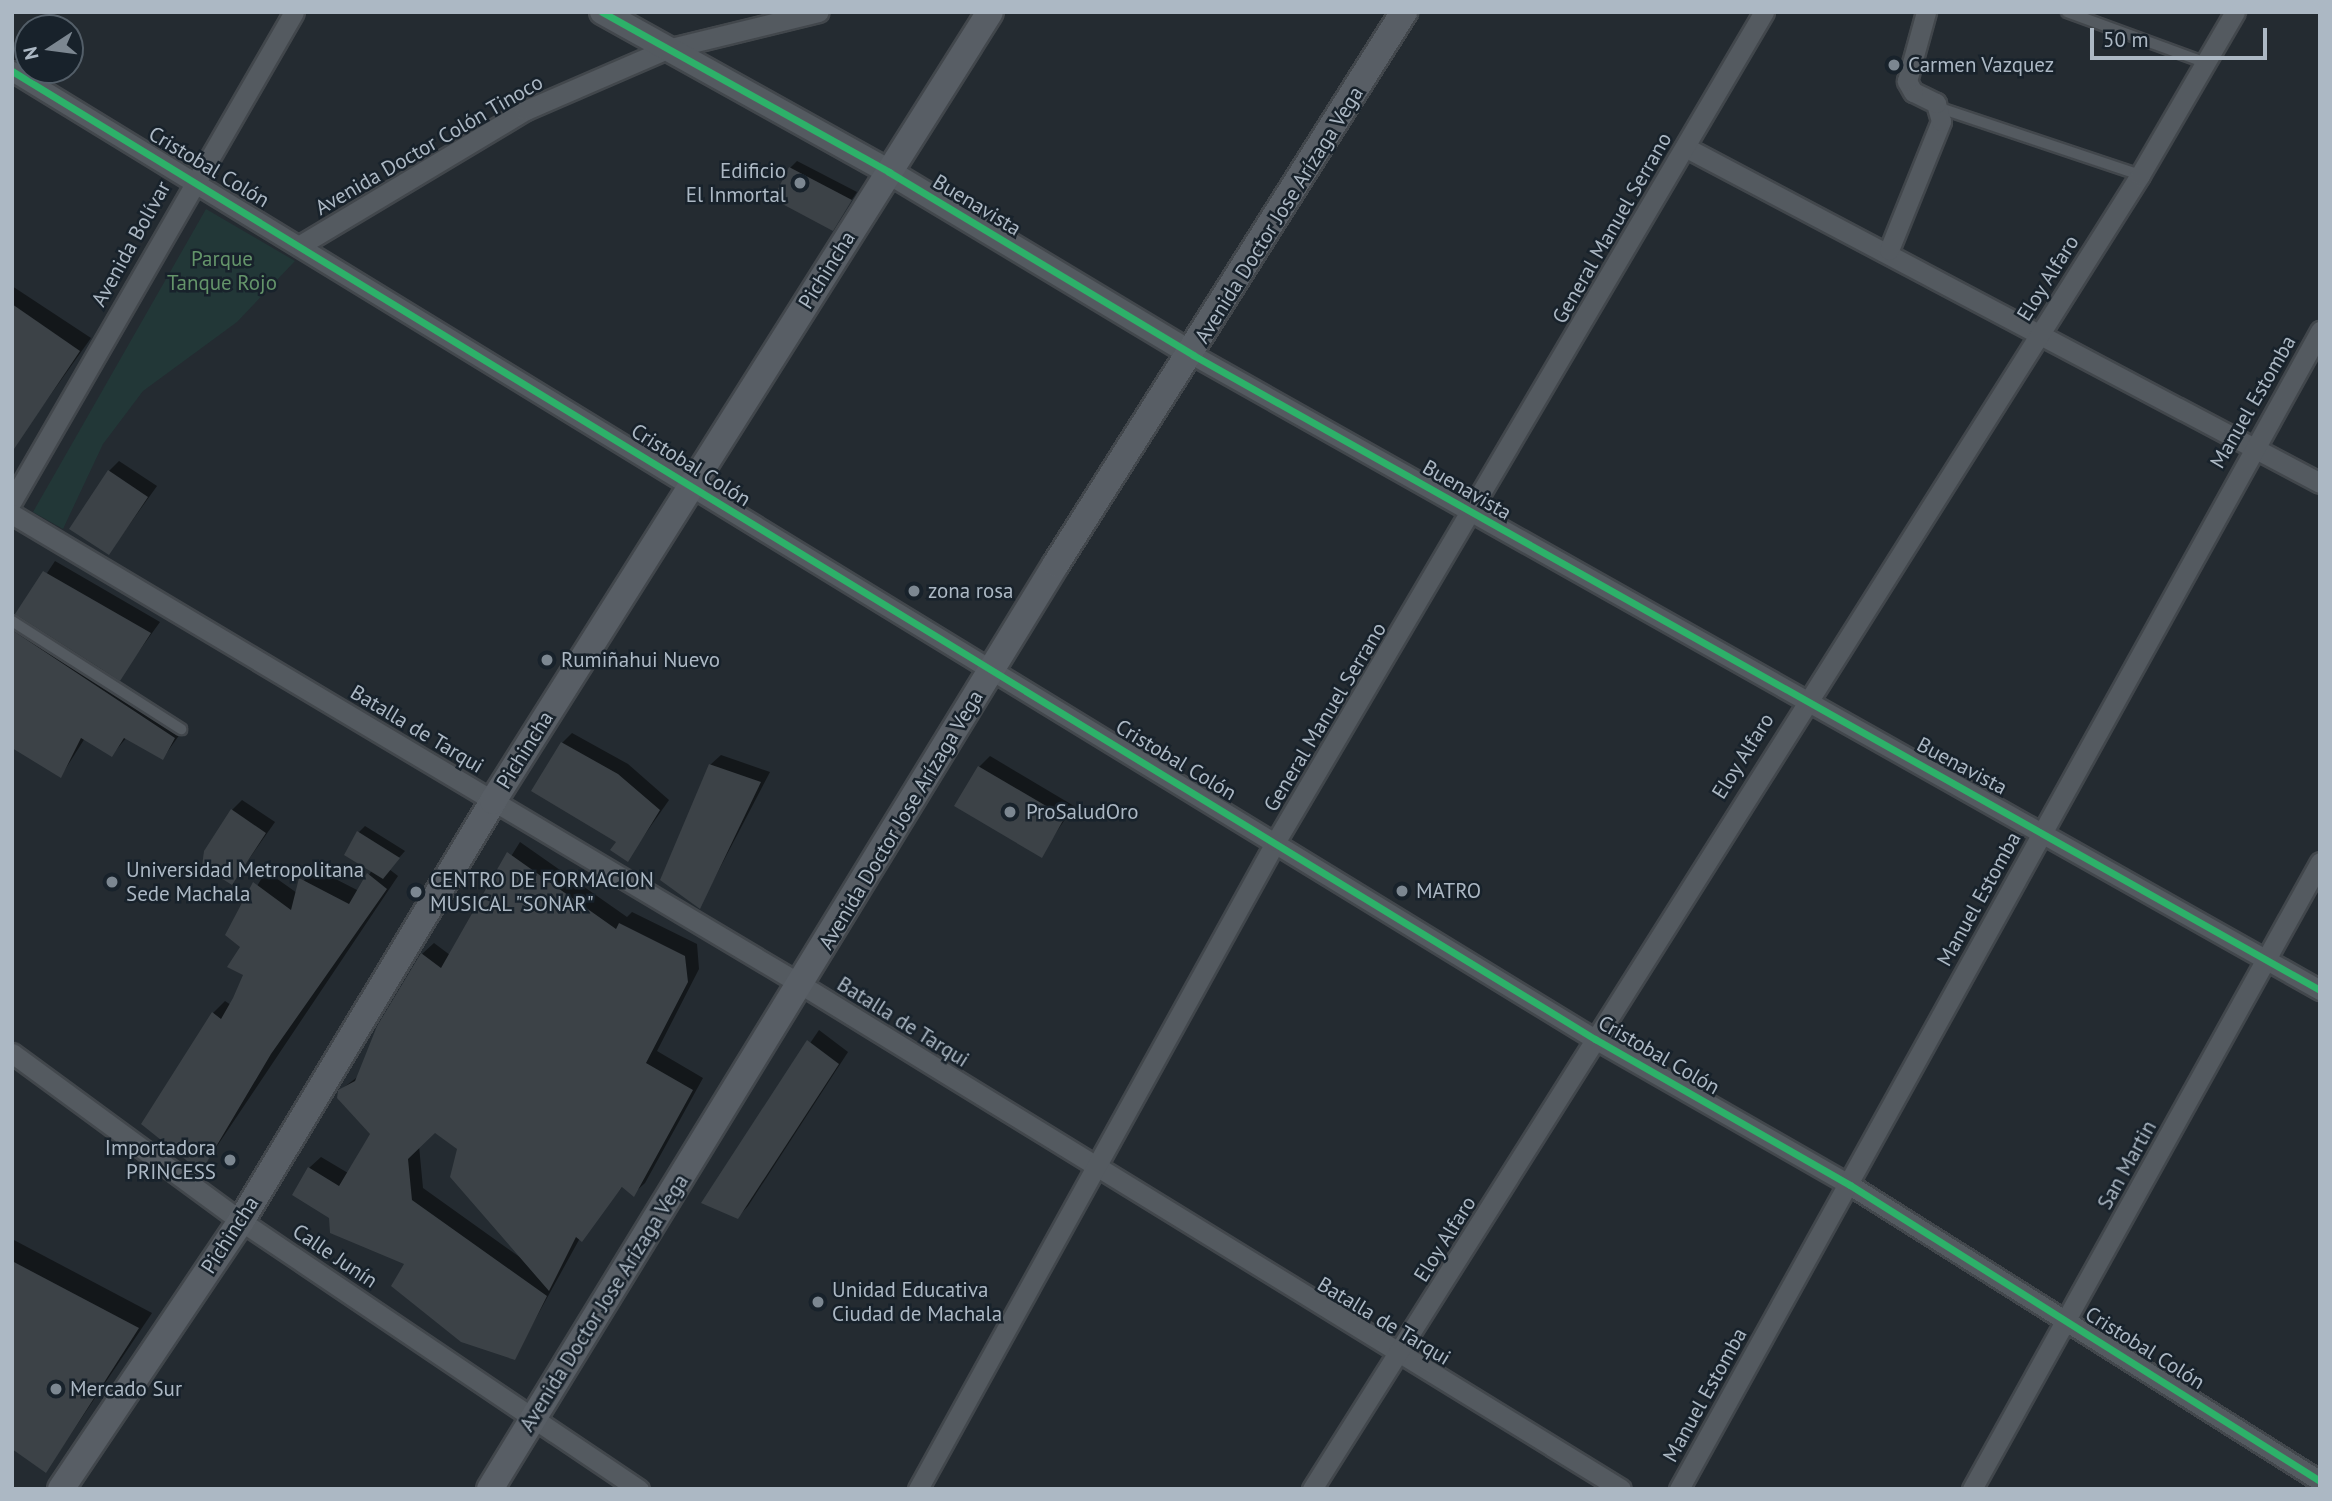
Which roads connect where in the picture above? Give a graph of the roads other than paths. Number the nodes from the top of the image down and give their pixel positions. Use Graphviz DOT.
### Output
graph roads {
  1 [pos="294,12"];
  2 [pos="602,12"];
  3 [pos="819,12"];
  4 [pos="990,12"];
  5 [pos="1404,12"];
  6 [pos="1764,12"];
  7 [pos="1926,12"];
  8 [pos="2067,12"];
  9 [pos="2235,12"];
  10 [pos="667,49"];
  11 [pos="2207,63"];
  12 [pos="12,71"];
  13 [pos="1940,108"];
  14 [pos="1685,147"];
  15 [pos="889,172"];
  16 [pos="2140,175"];
  17 [pos="194,178"];
  18 [pos="302,244"];
  19 [pos="1889,250"];
  20 [pos="2320,331"];
  21 [pos="2038,337"];
  22 [pos="1193,355"];
  23 [pos="2253,446"];
  24 [pos="2320,483"];
  25 [pos="690,485"];
  26 [pos="12,501"];
  27 [pos="12,514"];
  28 [pos="1473,514"];
  29 [pos="12,621"];
  30 [pos="993,668"];
  31 [pos="1803,701"];
  32 [pos="181,729"];
  33 [pos="493,801"];
  34 [pos="2043,830"];
  35 [pos="1276,842"];
  36 [pos="2320,862"];
  37 [pos="2266,958"];
  38 [pos="800,985"];
  39 [pos="2320,990"];
  40 [pos="1595,1039"];
  41 [pos="12,1053"];
  42 [pos="1098,1173"];
  43 [pos="1850,1185"];
  44 [pos="241,1221"];
  45 [pos="2069,1320"];
  46 [pos="1398,1357"];
  47 [pos="534,1416"];
  48 [pos="2315,1478"];
  49 [pos="61,1489"];
  50 [pos="490,1489"];
  51 [pos="639,1489"];
  52 [pos="918,1489"];
  53 [pos="1312,1489"];
  54 [pos="1621,1489"];
  55 [pos="1679,1489"];
  56 [pos="1972,1489"];
  1 -- 17 [label="street, Avenida Bolívar"];
  2 -- 10 [label="street, Buenavista"];
  3 -- 10 [label="street, Avenida Doctor Colón Tinoco"];
  4 -- 15 [label="main road, Pichincha"];
  5 -- 22 [label="main road, Avenida Doctor Jose Arízaga Vega"];
  6 -- 14 [label="street, General Manuel Serrano"];
  7 -- 13 [label="street"];
  8 -- 11 [label="lane"];
  9 -- 11 [label="street, Eloy Alfaro"];
  10 -- 15 [label="street, Buenavista"];
  10 -- 18 [label="street, Avenida Doctor Colón Tinoco"];
  11 -- 16 [label="street, Eloy Alfaro"];
  12 -- 17 [label="street, Cristobal Colón"];
  13 -- 16 [label="lane"];
  13 -- 19 [label="street"];
  14 -- 19 [label="street"];
  14 -- 28 [label="street, General Manuel Serrano"];
  15 -- 22 [label="street, Buenavista"];
  15 -- 25 [label="main road, Pichincha"];
  16 -- 21 [label="street, Eloy Alfaro"];
  17 -- 18 [label="street, Cristobal Colón"];
  17 -- 26 [label="street, Avenida Bolívar"];
  18 -- 25 [label="street, Cristobal Colón"];
  19 -- 21 [label="street"];
  20 -- 23 [label="street, Manuel Estomba"];
  21 -- 23 [label="street"];
  21 -- 31 [label="street, Eloy Alfaro"];
  22 -- 28 [label="street, Buenavista"];
  22 -- 30 [label="main road, Avenida Doctor Jose Arízaga Vega"];
  23 -- 24 [label="street"];
  23 -- 34 [label="street, Manuel Estomba"];
  25 -- 30 [label="street, Cristobal Colón"];
  25 -- 33 [label="main road, Pichincha"];
  27 -- 33 [label="street, Batalla de Tarqui"];
  28 -- 31 [label="street, Buenavista"];
  28 -- 35 [label="street, General Manuel Serrano"];
  29 -- 32 [label="lane"];
  30 -- 35 [label="street, Cristobal Colón"];
  30 -- 38 [label="main road, Avenida Doctor Jose Arízaga Vega"];
  31 -- 34 [label="street, Buenavista"];
  31 -- 40 [label="street, Eloy Alfaro"];
  33 -- 38 [label="street, Batalla de Tarqui"];
  33 -- 44 [label="main road, Pichincha"];
  34 -- 37 [label="street, Buenavista"];
  34 -- 43 [label="street, Manuel Estomba"];
  35 -- 40 [label="street, Cristobal Colón"];
  35 -- 42 [label="street, General Manuel Serrano"];
  36 -- 37 [label="street, San Martin"];
  37 -- 39 [label="street, Buenavista"];
  37 -- 45 [label="street, San Martin"];
  38 -- 42 [label="street, Batalla de Tarqui"];
  38 -- 47 [label="main road, Avenida Doctor Jose Arízaga Vega"];
  40 -- 43 [label="street, Cristobal Colón"];
  40 -- 46 [label="street, Eloy Alfaro"];
  41 -- 44 [label="street, Calle Junín"];
  42 -- 46 [label="street, Batalla de Tarqui"];
  42 -- 52 [label="street, General Manuel Serrano"];
  43 -- 45 [label="street, Cristobal Colón"];
  43 -- 55 [label="street, Manuel Estomba"];
  44 -- 47 [label="street, Calle Junín"];
  44 -- 49 [label="main road, Pichincha"];
  45 -- 48 [label="street, Cristobal Colón"];
  45 -- 56 [label="street, San Martin"];
  46 -- 53 [label="street, Eloy Alfaro"];
  46 -- 54 [label="street, Batalla de Tarqui"];
  47 -- 50 [label="main road, Avenida Doctor Jose Arízaga Vega"];
  47 -- 51 [label="street, Calle Junín"];
}
